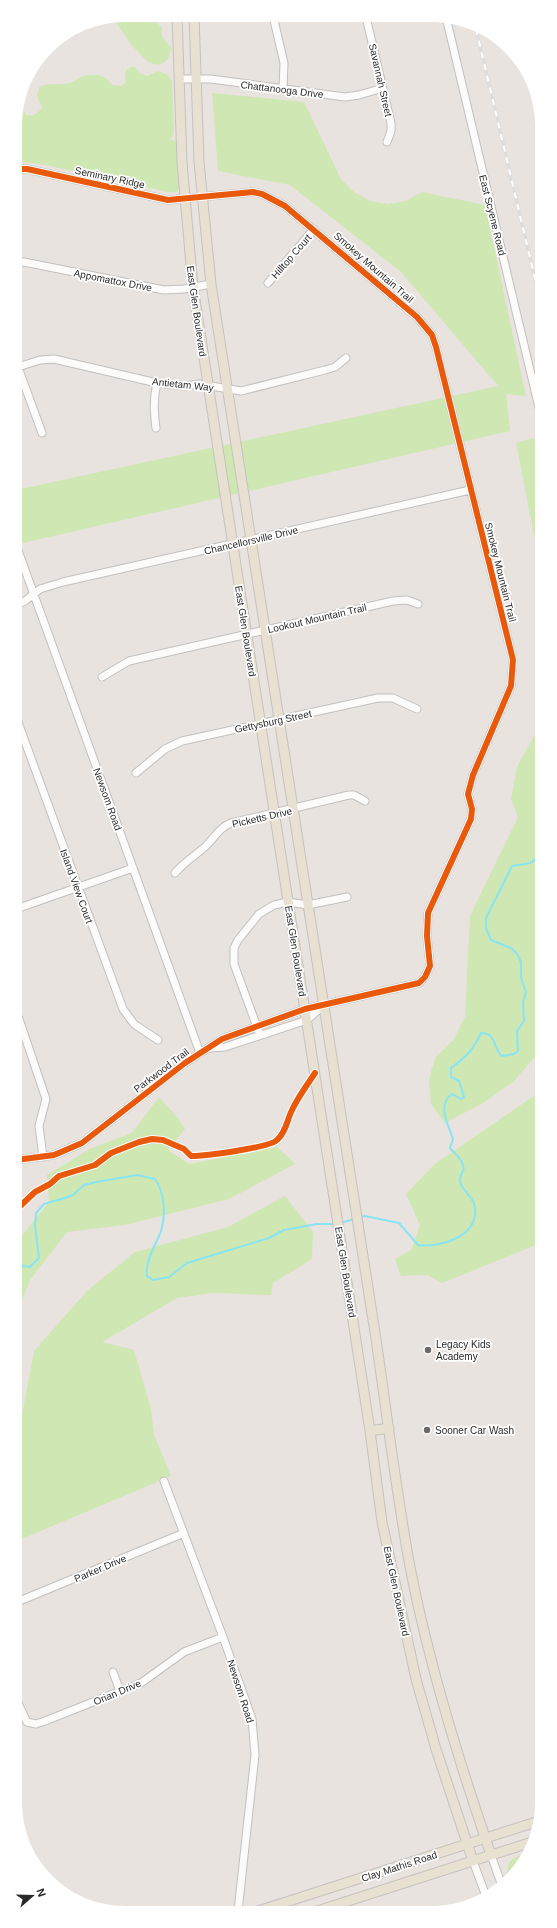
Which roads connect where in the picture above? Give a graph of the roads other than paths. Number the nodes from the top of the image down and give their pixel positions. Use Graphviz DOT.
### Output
graph roads {
  1 [pos="177,22"];
  2 [pos="194,22"];
  3 [pos="274,22"];
  4 [pos="367,22"];
  5 [pos="447,23"];
  6 [pos="180,79"];
  7 [pos="196,79"];
  8 [pos="383,88"];
  9 [pos="283,89"];
  10 [pos="387,142"];
  11 [pos="22,169"];
  12 [pos="201,197"];
  13 [pos="185,198"];
  14 [pos="314,229"];
  15 [pos="22,262"];
  16 [pos="268,283"];
  17 [pos="211,284"];
  18 [pos="193,287"];
  19 [pos="346,358"];
  20 [pos="22,366"];
  21 [pos="22,378"];
  22 [pos="157,383"];
  23 [pos="208,386"];
  24 [pos="228,390"];
  25 [pos="535,391"];
  26 [pos="156,428"];
  27 [pos="42,433"];
  28 [pos="470,490"];
  29 [pos="251,541"];
  30 [pos="233,545"];
  31 [pos="22,562"];
  32 [pos="33,593"];
  33 [pos="22,602"];
  34 [pos="418,604"];
  35 [pos="265,630"];
  36 [pos="246,634"];
  37 [pos="102,677"];
  38 [pos="416,709"];
  39 [pos="280,720"];
  40 [pos="260,724"];
  41 [pos="22,734"];
  42 [pos="136,773"];
  43 [pos="365,802"];
  44 [pos="293,810"];
  45 [pos="274,814"];
  46 [pos="133,868"];
  47 [pos="175,873"];
  48 [pos="77,887"];
  49 [pos="347,897"];
  50 [pos="288,902"];
  51 [pos="308,905"];
  52 [pos="22,907"];
  53 [pos="324,1005"];
  54 [pos="305,1009"];
  55 [pos="306,1020"];
  56 [pos="257,1026"];
  57 [pos="22,1031"];
  58 [pos="260,1035"];
  59 [pos="158,1040"];
  60 [pos="210,1048"];
  61 [pos="200,1053"];
  62 [pos="43,1157"];
  63 [pos="22,1159"];
  64 [pos="389,1428"];
  65 [pos="370,1431"];
  66 [pos="164,1481"];
  67 [pos="184,1533"];
  68 [pos="22,1600"];
  69 [pos="223,1637"];
  70 [pos="113,1672"];
  71 [pos="120,1691"];
  72 [pos="22,1712"];
  73 [pos="533,1823"];
  74 [pos="486,1839"];
  75 [pos="527,1843"];
  76 [pos="468,1845"];
  77 [pos="491,1855"];
  78 [pos="473,1861"];
  79 [pos="500,1880"];
  80 [pos="484,1892"];
  81 [pos="239,1906"];
  82 [pos="274,1906"];
  83 [pos="333,1906"];
  1 -- 6 [label="main road, East Glen Boulevard"];
  2 -- 7 [label="main road, East Glen Boulevard"];
  3 -- 9 [label="street"];
  4 -- 8 [label="street, Savannah Street"];
  5 -- 25 [label="street, East Scyene Road"];
  6 -- 7 [label="street, Chattanooga Drive"];
  6 -- 13 [label="main road, East Glen Boulevard"];
  7 -- 9 [label="street, Chattanooga Drive"];
  7 -- 12 [label="main road, East Glen Boulevard"];
  8 -- 9 [label="street, Chattanooga Drive"];
  8 -- 10 [label="street, Savannah Street"];
  11 -- 13 [label="street, Seminary Ridge"];
  12 -- 13 [label="street, Seminary Ridge"];
  12 -- 14 [label="street, Smokey Mountain Trail"];
  12 -- 17 [label="main road, East Glen Boulevard"];
  13 -- 18 [label="main road, East Glen Boulevard"];
  14 -- 16 [label="street, Hilltop Court"];
  14 -- 28 [label="street, Smokey Mountain Trail"];
  15 -- 18 [label="street, Appomattox Drive"];
  17 -- 18 [label="street, Appomattox Drive"];
  17 -- 24 [label="main road, East Glen Boulevard"];
  18 -- 23 [label="main road, East Glen Boulevard"];
  19 -- 24 [label="street, Antietam Way"];
  20 -- 22 [label="street, Antietam Way"];
  21 -- 27 [label="street"];
  22 -- 23 [label="street, Antietam Way"];
  22 -- 26 [label="street"];
  23 -- 24 [label="street, Antietam Way"];
  23 -- 30 [label="main road, East Glen Boulevard"];
  24 -- 29 [label="main road, East Glen Boulevard"];
  28 -- 29 [label="street, Chancellorsville Drive"];
  28 -- 53 [label="street, Smokey Mountain Trail"];
  29 -- 30 [label="street, Chancellorsville Drive"];
  29 -- 35 [label="main road, East Glen Boulevard"];
  30 -- 32 [label="street, Chancellorsville Drive"];
  30 -- 36 [label="main road, East Glen Boulevard"];
  31 -- 32 [label="street, Newsom Road"];
  32 -- 33 [label="street, Chancellorsville Drive"];
  32 -- 46 [label="street, Newsom Road"];
  34 -- 35 [label="street, Lookout Mountain Trail"];
  35 -- 36 [label="street, Lookout Mountain Trail"];
  35 -- 39 [label="main road, East Glen Boulevard"];
  36 -- 37 [label="street, Lookout Mountain Trail"];
  36 -- 40 [label="main road, East Glen Boulevard"];
  38 -- 39 [label="street, Gettysburg Street"];
  39 -- 40 [label="street, Gettysburg Street"];
  39 -- 44 [label="main road, East Glen Boulevard"];
  40 -- 42 [label="street, Gettysburg Street"];
  40 -- 45 [label="main road, East Glen Boulevard"];
  41 -- 48 [label="street, Island View Court"];
  43 -- 44 [label="street, Picketts Drive"];
  44 -- 45 [label="street, Picketts Drive"];
  44 -- 51 [label="main road, East Glen Boulevard"];
  45 -- 47 [label="street, Picketts Drive"];
  45 -- 50 [label="main road, East Glen Boulevard"];
  46 -- 48 [label="street"];
  46 -- 61 [label="street, Newsom Road"];
  48 -- 52 [label="street"];
  48 -- 59 [label="street, Island View Court"];
  49 -- 51 [label="street"];
  50 -- 51 [label="street"];
  50 -- 54 [label="main road, East Glen Boulevard"];
  50 -- 56 [label="street"];
  51 -- 53 [label="main road, East Glen Boulevard"];
  53 -- 54 [label="street, Parkwood Trail"];
  53 -- 55 [label="street, Parkwood Trail"];
  53 -- 64 [label="main road, East Glen Boulevard"];
  54 -- 55 [label="main road, East Glen Boulevard"];
  54 -- 56 [label="street, Parkwood Trail"];
  55 -- 58 [label="street, Parkwood Trail"];
  55 -- 65 [label="main road, East Glen Boulevard"];
  56 -- 58 [label="street"];
  56 -- 60 [label="street, Parkwood Trail"];
  57 -- 62 [label="street"];
  58 -- 60 [label="street, Parkwood Trail"];
  60 -- 61 [label="street, Parkwood Trail"];
  61 -- 62 [label="street, Parkwood Trail"];
  62 -- 63 [label="street, Parkwood Trail"];
  64 -- 65 [label="main road"];
  64 -- 74 [label="main road, East Glen Boulevard"];
  65 -- 76 [label="main road, East Glen Boulevard"];
  66 -- 67 [label="street, Newsom Road"];
  67 -- 68 [label="street, Parker Drive"];
  67 -- 69 [label="street, Newsom Road"];
  69 -- 71 [label="street, Orian Drive"];
  69 -- 81 [label="street, Newsom Road"];
  70 -- 71 [label="street"];
  71 -- 72 [label="street, Orian Drive"];
  73 -- 74 [label="main road, Clay Mathis Road"];
  74 -- 76 [label="main road, Clay Mathis Road"];
  74 -- 77 [label="main road, East Glen Boulevard"];
  75 -- 77 [label="main road, Clay Mathis Road"];
  76 -- 78 [label="main road, East Glen Boulevard"];
  76 -- 82 [label="main road, Clay Mathis Road"];
  77 -- 78 [label="main road, Clay Mathis Road"];
  77 -- 79 [label="street, East Glen Boulevard"];
  78 -- 80 [label="street, East Glen Boulevard"];
  78 -- 83 [label="main road, Clay Mathis Road"];
}
